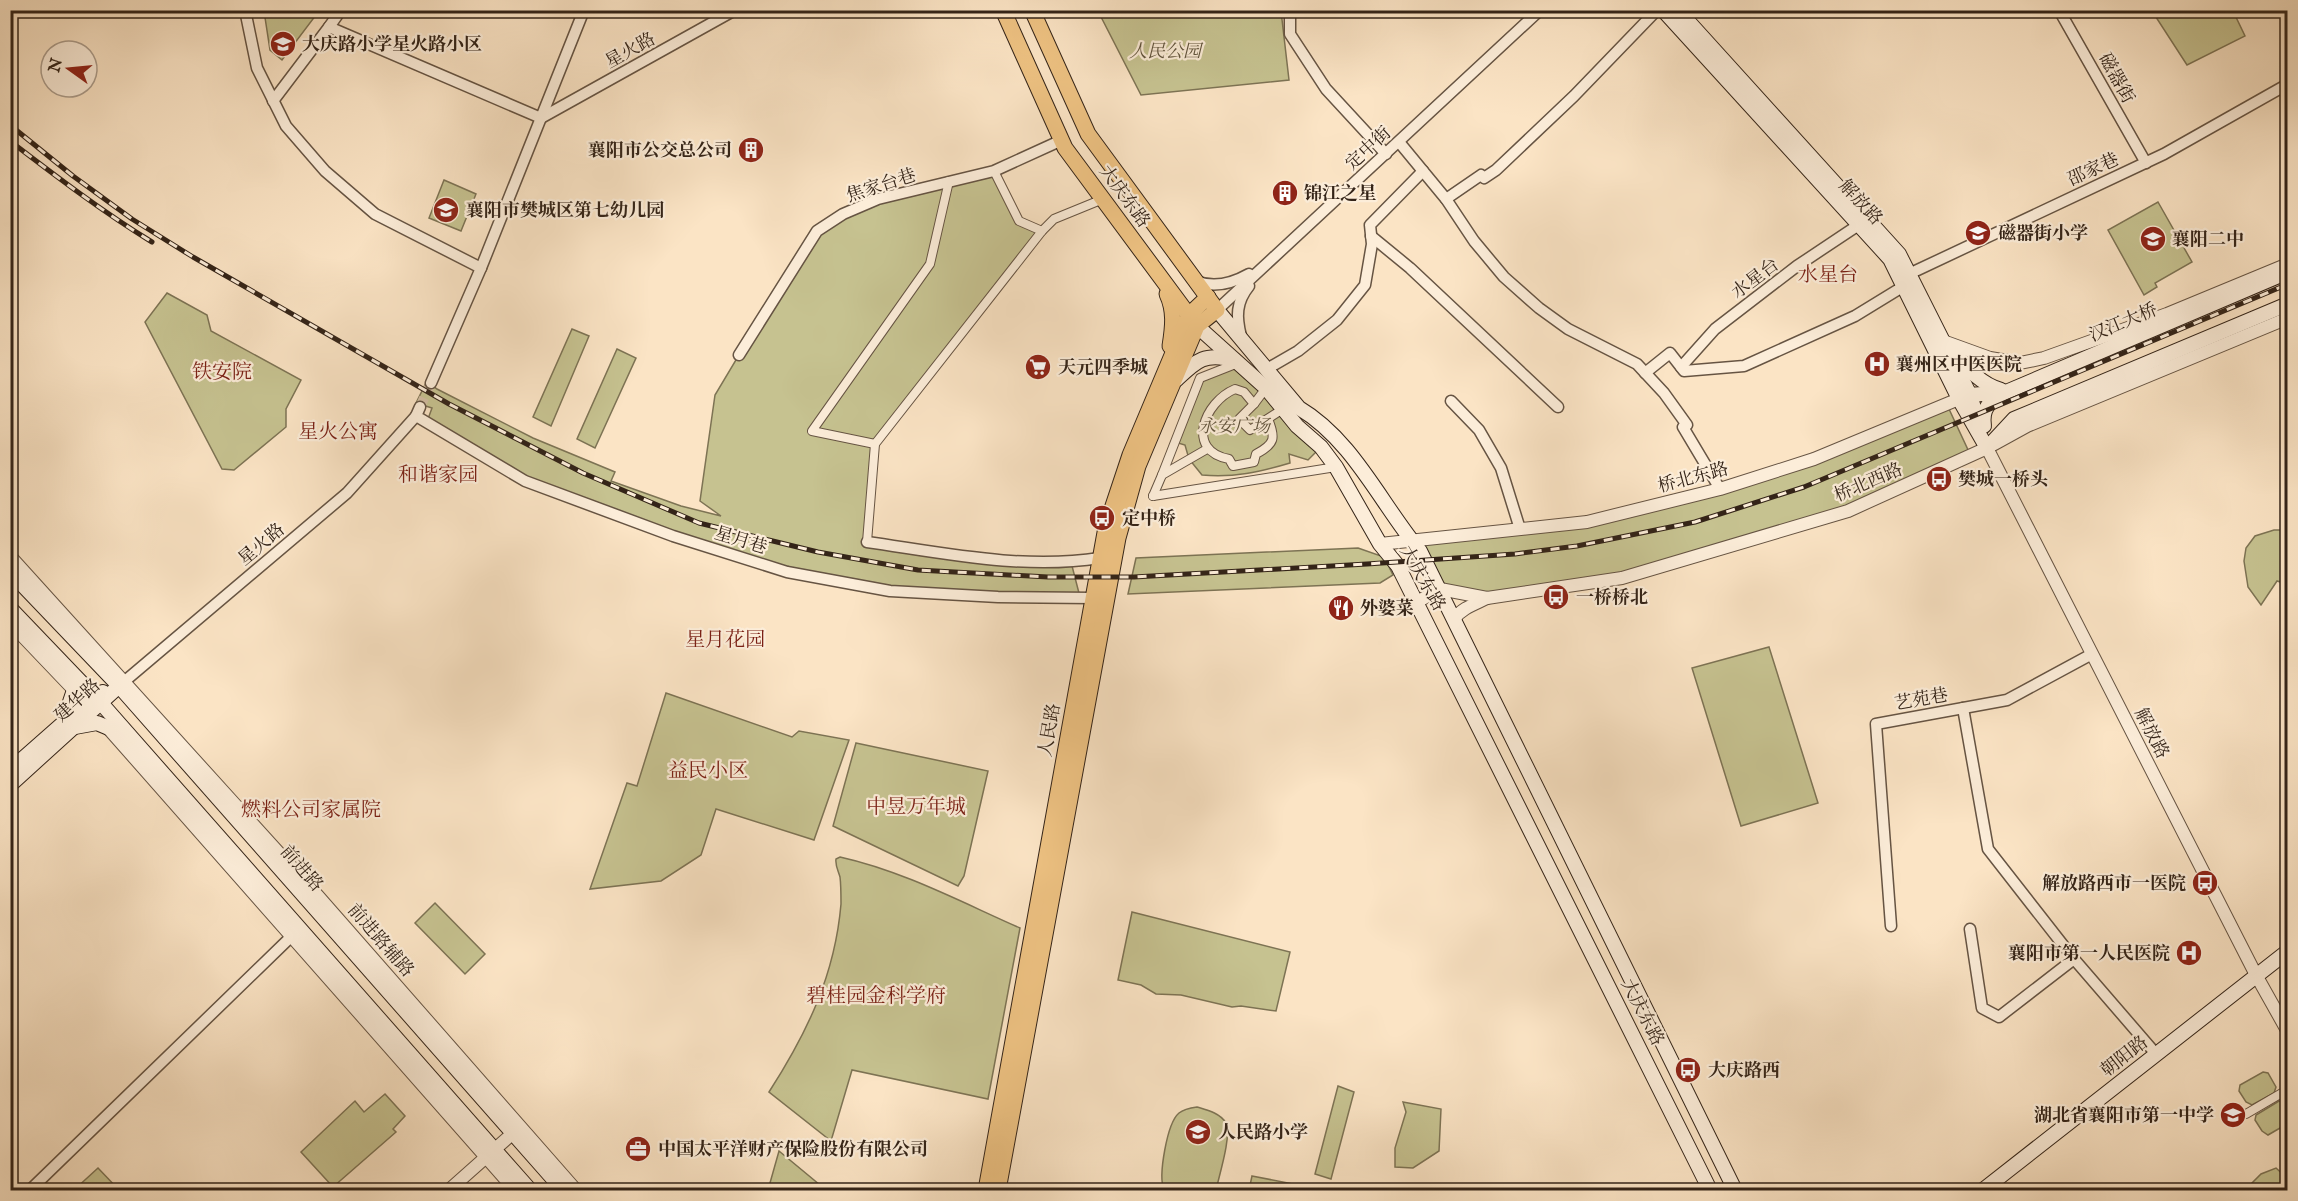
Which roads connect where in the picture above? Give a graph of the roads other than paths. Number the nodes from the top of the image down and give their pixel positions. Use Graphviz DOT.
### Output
graph roads {
  1 [pos="245,10"];
  2 [pos="341,10"];
  3 [pos="584,10"];
  4 [pos="735,10"];
  5 [pos="1003,10"];
  6 [pos="1032,10"];
  7 [pos="1290,10"];
  8 [pos="1540,10"];
  9 [pos="1657,10"];
  10 [pos="1663,10"];
  11 [pos="1678,10"];
  12 [pos="2059,10"];
  13 [pos="329,27"];
  14 [pos="2288,84"];
  15 [pos="273,101"];
  16 [pos="541,118"];
  17 [pos="1062,140"];
  18 [pos="1399,142"];
  19 [pos="1386,154"];
  20 [pos="2146,163"];
  21 [pos="994,171"];
  22 [pos="1423,171"];
  23 [pos="949,181"];
  24 [pos="1103,199"];
  25 [pos="1446,199"];
  26 [pos="1857,225"];
  27 [pos="1042,231"];
  28 [pos="1371,236"];
  29 [pos="1270,261"];
  30 [pos="2288,264"];
  31 [pos="481,268"];
  32 [pos="1157,272"];
  33 [pos="2288,272"];
  34 [pos="1906,280"];
  35 [pos="1196,281"];
  36 [pos="1213,304"];
  37 [pos="2288,304"];
  38 [pos="2288,318"];
  39 [pos="1193,320"];
  40 [pos="1242,339"];
  41 [pos="1943,341"];
  42 [pos="739,355"];
  43 [pos="1239,362"];
  44 [pos="1681,367"];
  45 [pos="1267,369"];
  46 [pos="1645,373"];
  47 [pos="1170,376"];
  48 [pos="430,383"];
  49 [pos="1266,388"];
  50 [pos="2006,392"];
  51 [pos="1964,397"];
  52 [pos="1451,401"];
  53 [pos="1254,404"];
  54 [pos="1558,407"];
  55 [pos="1283,409"];
  56 [pos="418,412"];
  57 [pos="1268,419"];
  58 [pos="875,444"];
  59 [pos="1987,448"];
  60 [pos="1206,449"];
  61 [pos="1336,467"];
  62 [pos="1162,476"];
  63 [pos="1720,489"];
  64 [pos="1520,529"];
  65 [pos="1412,541"];
  66 [pos="867,542"];
  67 [pos="1380,544"];
  68 [pos="10,556"];
  69 [pos="1100,558"];
  70 [pos="10,572"];
  71 [pos="1440,589"];
  72 [pos="1093,598"];
  73 [pos="1487,598"];
  74 [pos="1417,602"];
  75 [pos="10,608"];
  76 [pos="1454,619"];
  77 [pos="10,623"];
  78 [pos="2092,654"];
  79 [pos="63,663"];
  80 [pos="122,684"];
  81 [pos="74,690"];
  82 [pos="93,703"];
  83 [pos="1963,708"];
  84 [pos="68,725"];
  85 [pos="108,728"];
  86 [pos="133,739"];
  87 [pos="10,770"];
  88 [pos="10,785"];
  89 [pos="1891,926"];
  90 [pos="1970,930"];
  91 [pos="295,932"];
  92 [pos="2288,951"];
  93 [pos="2074,959"];
  94 [pos="2256,975"];
  95 [pos="2288,1032"];
  96 [pos="2156,1054"];
  97 [pos="2287,1090"];
  98 [pos="2246,1114"];
  99 [pos="512,1134"];
  100 [pos="490,1154"];
  101 [pos="30,1191"];
  102 [pos="449,1191"];
  103 [pos="515,1191"];
  104 [pos="530,1191"];
  105 [pos="563,1191"];
  106 [pos="576,1191"];
  107 [pos="986,1191"];
  108 [pos="998,1191"];
  109 [pos="1710,1191"];
  110 [pos="1735,1191"];
  111 [pos="1983,1191"];
  1 -- 15 [label="street"];
  2 -- 13 [label="street"];
  3 -- 16 [label="street"];
  4 -- 16 [label="street, 星火路"];
  5 -- 17 [label="main road, 大庆东路"];
  6 -- 35 [label="main road, 大庆东路"];
  7 -- 19 [label="street"];
  8 -- 18 [label="street, 定中街"];
  9 -- 25 [label="street"];
  10 -- 26 [label="main road, 解放路"];
  11 -- 34 [label="main road, 解放路"];
  12 -- 20 [label="street, 磁器街"];
  13 -- 15 [label="street"];
  13 -- 16 [label="street"];
  14 -- 20 [label="street, 邵家巷"];
  15 -- 31 [label="street"];
  16 -- 31 [label="street"];
  17 -- 21 [label="street, 焦家台巷"];
  17 -- 24 [label="main road, 大庆东路"];
  18 -- 19 [label="street, 定中街"];
  18 -- 22 [label="street"];
  19 -- 29 [label="street, 定中街"];
  20 -- 34 [label="street, 邵家巷"];
  21 -- 23 [label="street, 焦家台巷"];
  21 -- 27 [label="street"];
  22 -- 25 [label="street"];
  22 -- 28 [label="street"];
  23 -- 42 [label="street, 焦家台巷"];
  23 -- 58 [label="street"];
  24 -- 27 [label="street"];
  24 -- 32 [label="main road, 大庆东路"];
  25 -- 46 [label="street"];
  26 -- 34 [label="main road, 解放路"];
  26 -- 44 [label="street, 水星台"];
  27 -- 58 [label="street"];
  28 -- 45 [label="street"];
  28 -- 54 [label="street"];
  29 -- 35 [label="street"];
  29 -- 36 [label="street, 定中街"];
  29 -- 40 [label="street"];
  30 -- 41 [label="street"];
  31 -- 48 [label="street"];
  32 -- 39 [label="main road, 大庆东路"];
  32 -- 47 [label="main road"];
  33 -- 50 [label="main road, 汉江大桥"];
  34 -- 41 [label="main road, 解放路"];
  34 -- 44 [label="street, 邵家巷"];
  34 -- 51 [label="main road, 解放路"];
  35 -- 36 [label="main road, 大庆东路"];
  36 -- 39 [label="main road, 人民路"];
  36 -- 40 [label="main road, 大庆东路"];
  37 -- 59 [label="main road"];
  38 -- 59 [label="street, 桥北西路"];
  39 -- 43 [label="main road, 大庆东路"];
  39 -- 47 [label="main road, 人民路"];
  40 -- 45 [label="main road, 大庆东路"];
  41 -- 50 [label="main road"];
  41 -- 51 [label="main road, 解放路"];
  43 -- 47 [label="main road"];
  43 -- 49 [label="main road, 大庆东路"];
  43 -- 62 [label="street"];
  44 -- 46 [label="street, 邵家巷"];
  45 -- 65 [label="main road, 大庆东路"];
  46 -- 63 [label="street"];
  47 -- 69 [label="main road, 人民路"];
  47 -- 108 [label="main road, 人民路"];
  49 -- 53 [label="street"];
  49 -- 55 [label="main road, 大庆东路"];
  50 -- 51 [label="main road, 汉江大桥"];
  50 -- 59 [label="main road"];
  51 -- 59 [label="main road, 解放路"];
  51 -- 63 [label="street, 桥北东路"];
  52 -- 64 [label="street"];
  53 -- 57 [label="street"];
  53 -- 60 [label="street"];
  55 -- 57 [label="street"];
  55 -- 61 [label="main road, 大庆东路"];
  56 -- 72 [label="street, 星月巷"];
  56 -- 80 [label="street, 星火路"];
  57 -- 60 [label="street"];
  58 -- 66 [label="street"];
  59 -- 73 [label="street, 桥北西路"];
  59 -- 78 [label="street, 解放路"];
  60 -- 62 [label="street"];
  61 -- 62 [label="street"];
  61 -- 67 [label="main road, 大庆东路"];
  63 -- 64 [label="street, 桥北东路"];
  64 -- 65 [label="street, 桥北东路"];
  65 -- 67 [label="street, 桥北东路"];
  65 -- 71 [label="main road, 大庆东路"];
  66 -- 69 [label="street"];
  67 -- 74 [label="main road, 大庆东路"];
  68 -- 80 [label="street, 前进路辅路"];
  69 -- 72 [label="main road, 人民路"];
  70 -- 80 [label="main road, 前进路"];
  71 -- 73 [label="street, 桥北西路"];
  71 -- 74 [label="street"];
  71 -- 76 [label="main road, 大庆东路"];
  72 -- 107 [label="main road, 人民路"];
  73 -- 76 [label="street"];
  74 -- 109 [label="main road, 大庆东路"];
  75 -- 79 [label="main road"];
  76 -- 110 [label="main road, 大庆东路"];
  77 -- 81 [label="street"];
  78 -- 83 [label="street, 艺苑巷"];
  78 -- 94 [label="street, 解放路"];
  79 -- 81 [label="main road"];
  79 -- 82 [label="main road"];
  80 -- 82 [label="main road, 建华路"];
  80 -- 99 [label="main road, 前进路"];
  80 -- 106 [label="street, 前进路辅路"];
  81 -- 82 [label="street"];
  81 -- 84 [label="main road"];
  82 -- 84 [label="main road, 建华路"];
  82 -- 85 [label="street"];
  82 -- 86 [label="main road"];
  83 -- 89 [label="street, 艺苑巷"];
  83 -- 93 [label="street"];
  84 -- 85 [label="main road"];
  84 -- 87 [label="main road, 建华路"];
  84 -- 88 [label="main road, 建华路"];
  85 -- 86 [label="main road"];
  85 -- 91 [label="street"];
  86 -- 91 [label="main road"];
  90 -- 93 [label="street"];
  91 -- 100 [label="main road"];
  91 -- 101 [label="street"];
  92 -- 94 [label="main road, 朝阳路"];
  93 -- 96 [label="street"];
  94 -- 95 [label="street, 解放路"];
  94 -- 96 [label="main road, 朝阳路"];
  96 -- 111 [label="main road, 朝阳路"];
  97 -- 98 [label="street"];
  99 -- 100 [label="street"];
  99 -- 105 [label="main road, 前进路"];
  100 -- 102 [label="street"];
  100 -- 103 [label="street"];
  100 -- 104 [label="main road"];
}
